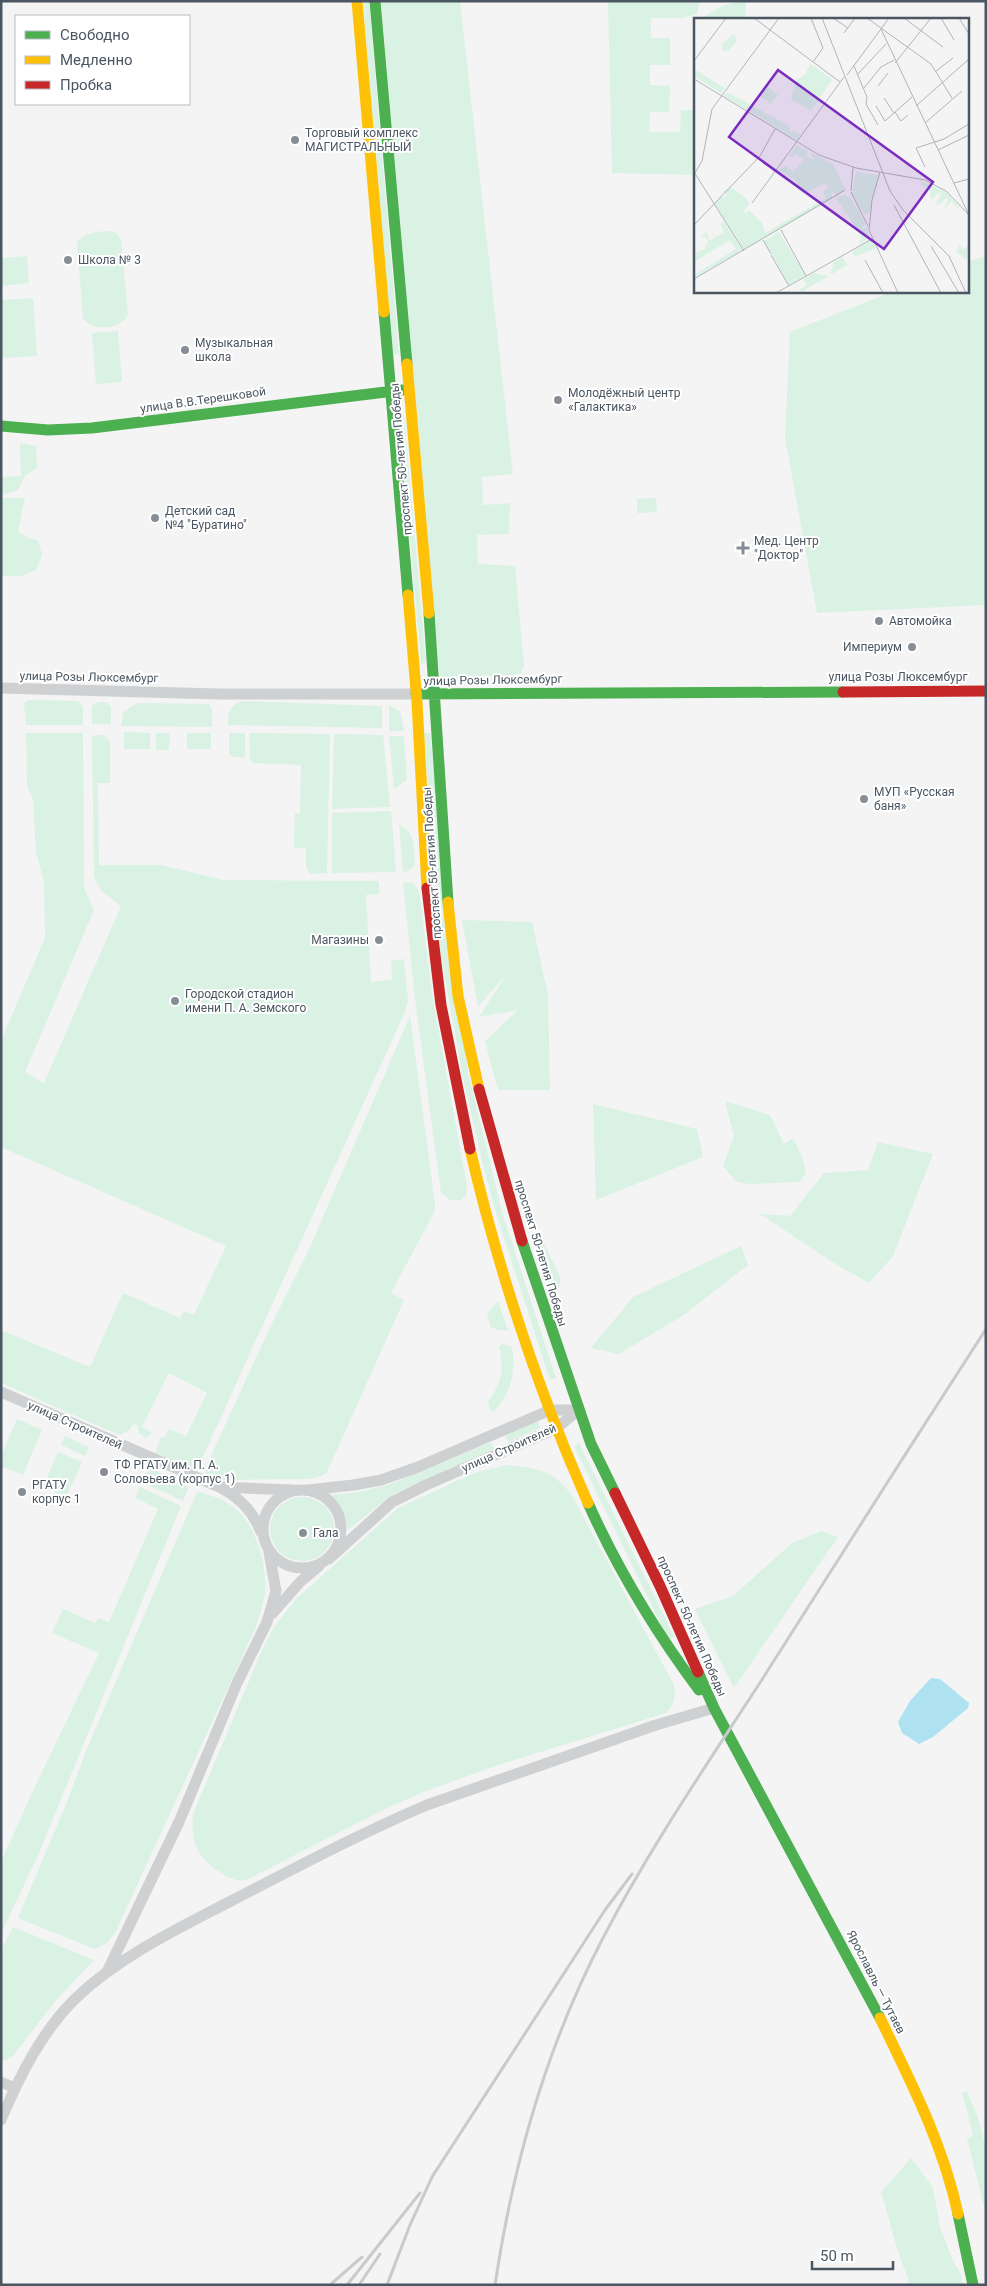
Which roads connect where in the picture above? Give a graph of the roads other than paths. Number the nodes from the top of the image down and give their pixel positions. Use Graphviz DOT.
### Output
graph roads {
  1 [pos="357,1"];
  2 [pos="375,1"];
  3 [pos="409,390"];
  4 [pos="391,391"];
  5 [pos="1,426"];
  6 [pos="1,688"];
  7 [pos="986,691"];
  8 [pos="416,694"];
  9 [pos="435,694"];
  10 [pos="1,1392"];
  11 [pos="550,1410"];
  12 [pos="578,1410"];
  13 [pos="557,1428"];
  14 [pos="219,1487"];
  15 [pos="292,1490"];
  16 [pos="308,1490"];
  17 [pos="262,1537"];
  18 [pos="269,1552"];
  19 [pos="325,1561"];
  20 [pos="267,1622"];
  21 [pos="714,1708"];
  22 [pos="107,1972"];
  23 [pos="1,2082"];
  24 [pos="15,2088"];
  25 [pos="1,2120"];
  26 [pos="973,2285"];
  1 -- 4 [label="main road, проспект 50-летия Победы"];
  2 -- 3 [label="main road, проспект 50-летия Победы"];
  3 -- 4 [label="main road, улица В.В.Терешковой"];
  3 -- 9 [label="main road, проспект 50-летия Победы"];
  4 -- 5 [label="main road, улица В.В.Терешковой"];
  4 -- 8 [label="main road, проспект 50-летия Победы"];
  6 -- 8 [label="street, улица Розы Люксембург"];
  7 -- 9 [label="main road, улица Розы Люксембург"];
  8 -- 9 [label="main road, улица Розы Люксембург"];
  8 -- 11 [label="main road, проспект 50-летия Победы"];
  9 -- 12 [label="main road, проспект 50-летия Победы"];
  10 -- 14 [label="street, улица Строителей"];
  11 -- 12 [label="street, улица Строителей"];
  11 -- 13 [label="main road, проспект 50-летия Победы"];
  11 -- 16 [label="street, улица Строителей"];
  12 -- 13 [label="street, улица Строителей"];
  12 -- 21 [label="main road, проспект 50-летия Победы"];
  13 -- 19 [label="street, улица Строителей"];
  13 -- 21 [label="main road, проспект 50-летия Победы"];
  14 -- 15 [label="street, улица Строителей"];
  14 -- 17 [label="street"];
  15 -- 16 [label="street"];
  15 -- 17 [label="street"];
  16 -- 19 [label="street"];
  17 -- 18 [label="street"];
  18 -- 19 [label="street"];
  18 -- 20 [label="street"];
  19 -- 20 [label="street, улица Строителей"];
  20 -- 22 [label="street"];
  21 -- 22 [label="street"];
  21 -- 26 [label="main road, Ярославль — Тутаев"];
  22 -- 24 [label="street"];
  23 -- 24 [label="street"];
  24 -- 25 [label="street"];
}
